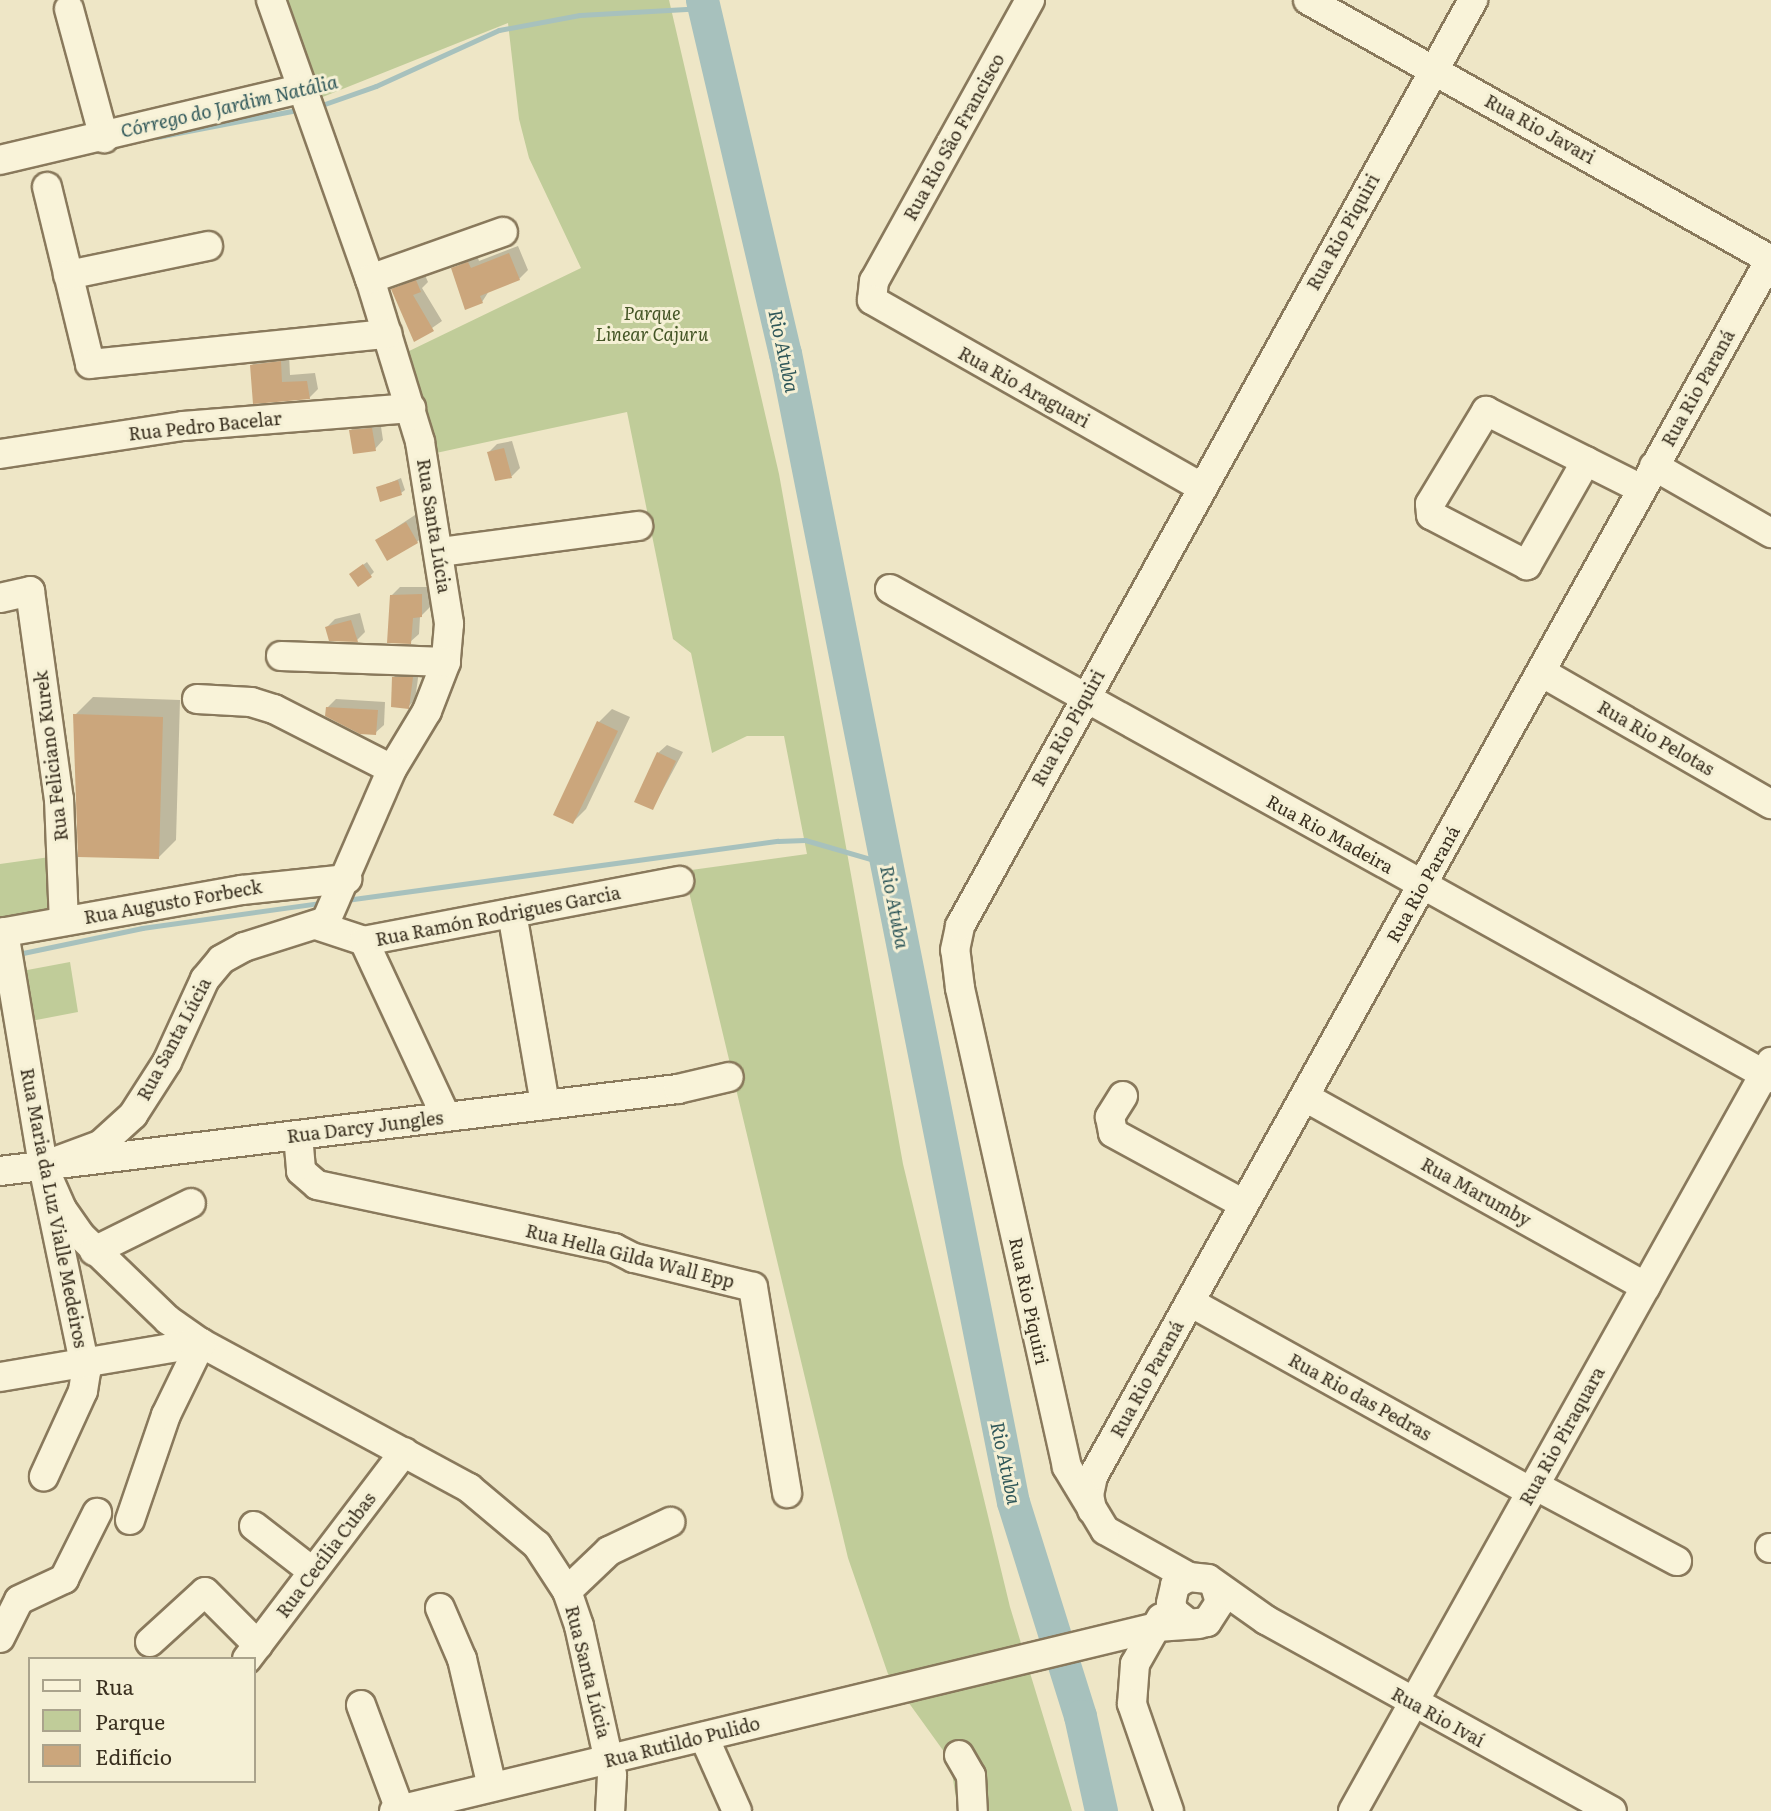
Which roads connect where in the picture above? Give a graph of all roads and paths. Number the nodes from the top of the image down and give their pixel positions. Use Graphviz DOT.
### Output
graph roads {
  1 [pos="271,0"];
  2 [pos="1030,0"];
  3 [pos="1308,0"];
  4 [pos="1472,0"];
  5 [pos="69,9"];
  6 [pos="1434,69"];
  7 [pos="300,89"];
  8 [pos="104,138"];
  9 [pos="0,160"];
  10 [pos="47,187"];
  11 [pos="503,232"];
  12 [pos="208,246"];
  13 [pos="1771,259"];
  14 [pos="878,274"];
  15 [pos="68,275"];
  16 [pos="370,279"];
  17 [pos="387,334"];
  18 [pos="411,408"];
  19 [pos="0,454"];
  20 [pos="1586,461"];
  21 [pos="1648,478"];
  22 [pos="1201,487"];
  23 [pos="638,526"];
  24 [pos="1771,533"];
  25 [pos="440,552"];
  26 [pos="890,589"];
  27 [pos="0,598"];
  28 [pos="281,656"];
  29 [pos="446,662"];
  30 [pos="1541,672"];
  31 [pos="1085,697"];
  32 [pos="197,699"];
  33 [pos="392,769"];
  34 [pos="1771,804"];
  35 [pos="347,879"];
  36 [pos="679,881"];
  37 [pos="1423,886"];
  38 [pos="512,913"];
  39 [pos="325,920"];
  40 [pos="64,921"];
  41 [pos="2,933"];
  42 [pos="364,942"];
  43 [pos="1769,1071"];
  44 [pos="729,1077"];
  45 [pos="1124,1096"];
  46 [pos="1305,1097"];
  47 [pos="545,1105"];
  48 [pos="446,1117"];
  49 [pos="298,1135"];
  50 [pos="43,1166"];
  51 [pos="0,1171"];
  52 [pos="191,1203"];
  53 [pos="1244,1204"];
  54 [pos="94,1251"];
  55 [pos="1647,1287"];
  56 [pos="1190,1302"];
  57 [pos="201,1343"];
  58 [pos="85,1363"];
  59 [pos="0,1377"];
  60 [pos="404,1452"];
  61 [pos="44,1476"];
  62 [pos="1532,1488"];
  63 [pos="787,1493"];
  64 [pos="97,1513"];
  65 [pos="1094,1513"];
  66 [pos="130,1520"];
  67 [pos="670,1522"];
  68 [pos="254,1526"];
  69 [pos="1677,1561"];
  70 [pos="313,1571"];
  71 [pos="1192,1585"];
  72 [pos="567,1591"];
  73 [pos="440,1608"];
  74 [pos="1266,1620"];
  75 [pos="1206,1621"];
  76 [pos="1157,1627"];
  77 [pos="1125,1635"];
  78 [pos="0,1638"];
  79 [pos="150,1642"];
  80 [pos="253,1652"];
  81 [pos="1413,1703"];
  82 [pos="360,1705"];
  83 [pos="704,1737"];
  84 [pos="960,1755"];
  85 [pos="608,1759"];
  86 [pos="492,1787"];
  87 [pos="397,1810"];
  88 [pos="610,1811"];
  89 [pos="737,1811"];
  90 [pos="973,1811"];
  91 [pos="1169,1811"];
  92 [pos="1353,1811"];
  93 [pos="1612,1811"];
  1 -- 7 [label="street, Rua Santa Lúcia"];
  2 -- 14 [label="street, Rua Rio São Francisco"];
  3 -- 6 [label="street, Rua Rio Javari"];
  4 -- 6 [label="street, Rua Rio Piquiri"];
  5 -- 8 [label="street"];
  6 -- 13 [label="street, Rua Rio Javari"];
  6 -- 22 [label="street, Rua Rio Piquiri"];
  7 -- 8 [label="street"];
  7 -- 16 [label="street, Rua Santa Lúcia"];
  8 -- 9 [label="street"];
  10 -- 15 [label="street"];
  11 -- 16 [label="street"];
  12 -- 15 [label="street"];
  13 -- 21 [label="street, Rua Rio Paraná"];
  14 -- 22 [label="street, Rua Rio Araguari"];
  15 -- 17 [label="street"];
  16 -- 17 [label="street, Rua Santa Lúcia"];
  17 -- 18 [label="street, Rua Santa Lúcia"];
  18 -- 19 [label="street, Rua Pedro Bacelar"];
  18 -- 25 [label="street, Rua Santa Lúcia"];
  20 -- 20 [label="street"];
  20 -- 21 [label="street"];
  21 -- 24 [label="street"];
  21 -- 30 [label="street, Rua Rio Paraná"];
  22 -- 31 [label="street, Rua Rio Piquiri"];
  23 -- 25 [label="street"];
  25 -- 29 [label="street, Rua Santa Lúcia"];
  26 -- 31 [label="street, Rua Rio Madeira"];
  27 -- 40 [label="street, Rua Feliciano Kurek"];
  28 -- 29 [label="street"];
  29 -- 33 [label="street, Rua Santa Lúcia"];
  30 -- 34 [label="street, Rua Rio Pelotas"];
  30 -- 37 [label="street, Rua Rio Paraná"];
  31 -- 37 [label="street, Rua Rio Madeira"];
  31 -- 65 [label="street, Rua Rio Piquiri"];
  32 -- 33 [label="street"];
  33 -- 35 [label="street, Rua Santa Lúcia"];
  35 -- 39 [label="street, Rua Santa Lúcia"];
  35 -- 40 [label="street, Rua Augusto Forbeck"];
  36 -- 38 [label="street, Rua Ramón Rodrigues Garcia"];
  37 -- 43 [label="street, Rua Rio Madeira"];
  37 -- 46 [label="street, Rua Rio Paraná"];
  38 -- 42 [label="street, Rua Ramón Rodrigues Garcia"];
  38 -- 47 [label="street"];
  39 -- 42 [label="street, Rua Ramón Rodrigues Garcia"];
  39 -- 50 [label="street, Rua Santa Lúcia"];
  40 -- 41 [label="street, Rua Augusto Forbeck"];
  41 -- 50 [label="street, Rua Maria da Luz Vialle Medeiros"];
  42 -- 48 [label="street"];
  43 -- 55 [label="street, Rua Rio Piraquara"];
  44 -- 47 [label="street, Rua Darcy Jungles"];
  45 -- 53 [label="street"];
  46 -- 53 [label="street, Rua Rio Paraná"];
  46 -- 55 [label="street, Rua Marumby"];
  47 -- 48 [label="street, Rua Darcy Jungles"];
  48 -- 49 [label="street, Rua Darcy Jungles"];
  49 -- 50 [label="street, Rua Darcy Jungles"];
  49 -- 63 [label="street, Rua Hella Gilda Wall Epp"];
  50 -- 51 [label="street, Rua Darcy Jungles"];
  50 -- 54 [label="street, Rua Santa Lúcia"];
  50 -- 58 [label="street, Rua Maria da Luz Vialle Medeiros"];
  52 -- 54 [label="street"];
  53 -- 56 [label="street, Rua Rio Paraná"];
  54 -- 57 [label="street, Rua Santa Lúcia"];
  55 -- 62 [label="street, Rua Rio Piraquara"];
  56 -- 62 [label="street, Rua Rio das Pedras"];
  56 -- 65 [label="street, Rua Rio Paraná"];
  57 -- 58 [label="street"];
  57 -- 60 [label="street, Rua Santa Lúcia"];
  57 -- 66 [label="street"];
  58 -- 59 [label="street"];
  58 -- 61 [label="street, Rua Maria da Luz Vialle Medeiros"];
  60 -- 70 [label="street, Rua Cecília Cubas"];
  60 -- 72 [label="street, Rua Santa Lúcia"];
  62 -- 69 [label="street, Rua Rio das Pedras"];
  62 -- 81 [label="street, Rua Rio Piraquara"];
  64 -- 78 [label="street"];
  65 -- 71 [label="street, Rua Rio Ivaí"];
  67 -- 72 [label="street"];
  68 -- 70 [label="street"];
  70 -- 80 [label="street, Rua Cecília Cubas"];
  71 -- 74 [label="street, Rua Rio Ivaí"];
  71 -- 75 [label="street"];
  71 -- 75 [label="street"];
  71 -- 76 [label="street"];
  72 -- 85 [label="street, Rua Santa Lúcia"];
  73 -- 86 [label="street"];
  74 -- 75 [label="street, Rua Rio Ivaí"];
  74 -- 81 [label="street, Rua Rio Ivaí"];
  75 -- 76 [label="street, Rua Rio Ivaí"];
  76 -- 77 [label="street, Rua Rio Ivaí"];
  76 -- 91 [label="street"];
  77 -- 83 [label="street, Rua Rutildo Pulido"];
  79 -- 80 [label="street"];
  81 -- 92 [label="street, Rua Rio Piraquara"];
  81 -- 93 [label="street, Rua Rio Ivaí"];
  82 -- 87 [label="street"];
  83 -- 85 [label="street, Rua Rutildo Pulido"];
  83 -- 89 [label="street"];
  84 -- 90 [label="street"];
  85 -- 86 [label="street, Rua Rutildo Pulido"];
  85 -- 88 [label="street, Rua Santa Lúcia"];
  86 -- 87 [label="street, Rua Rutildo Pulido"];
}
